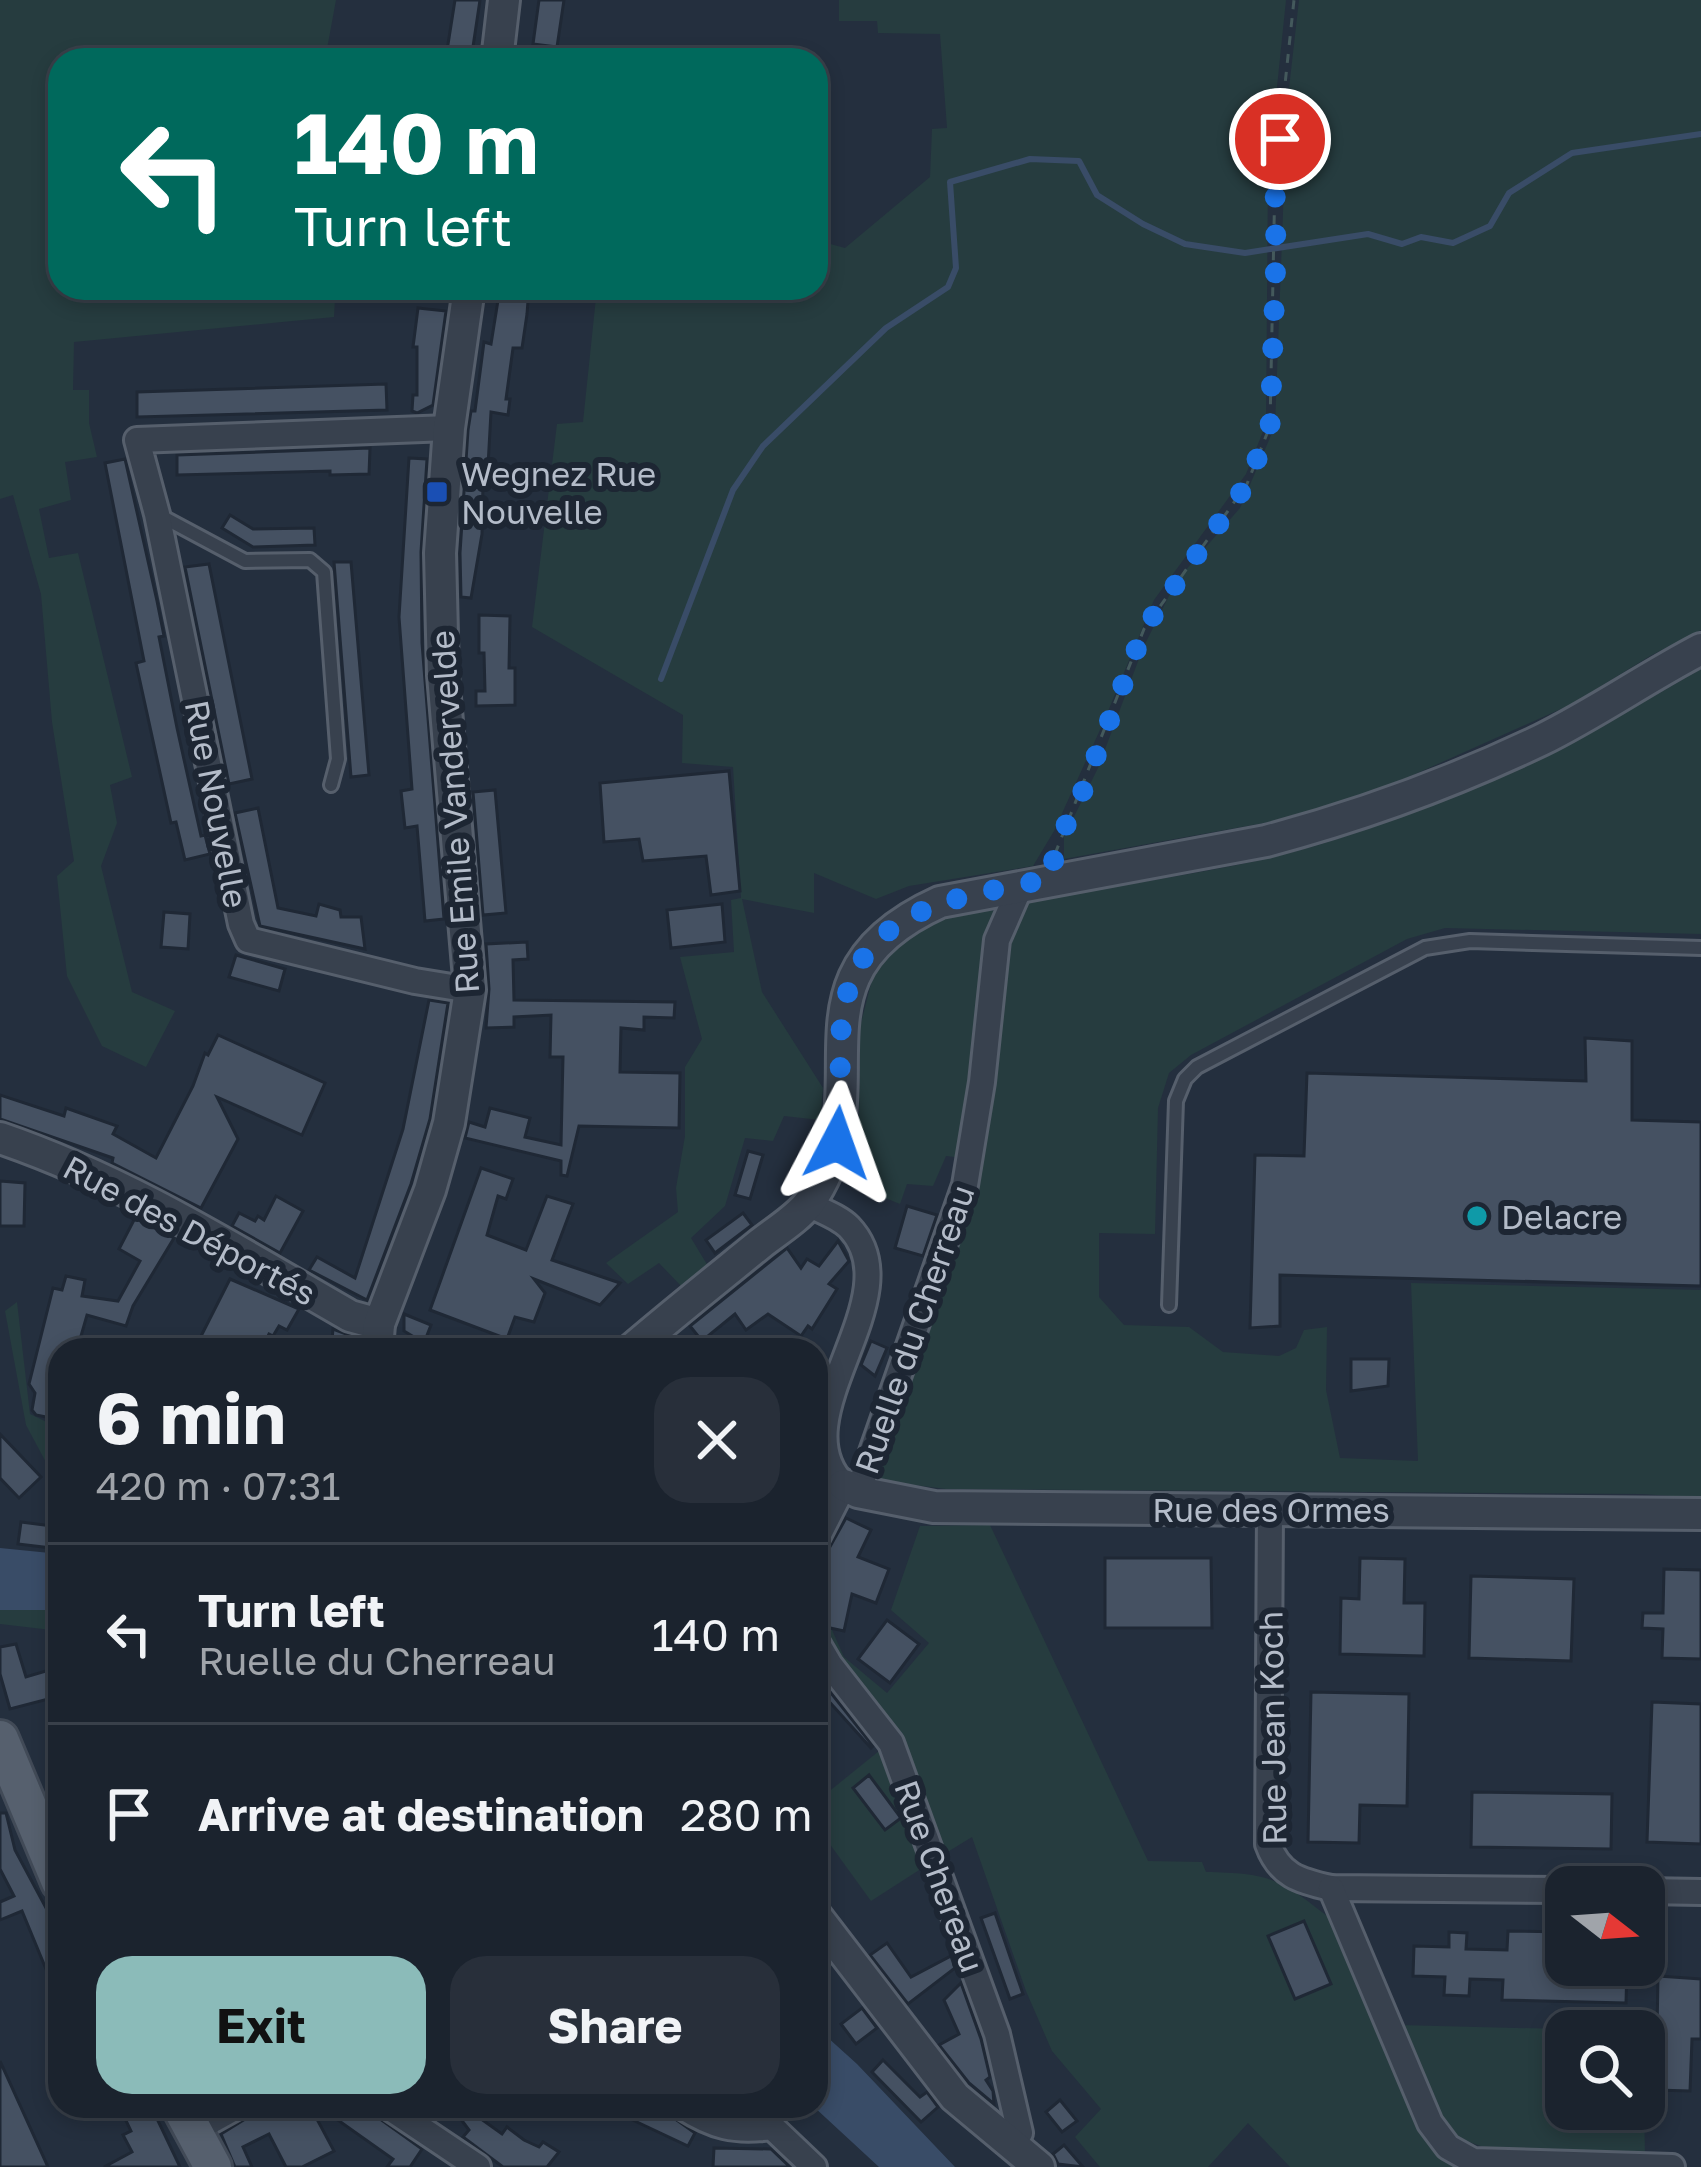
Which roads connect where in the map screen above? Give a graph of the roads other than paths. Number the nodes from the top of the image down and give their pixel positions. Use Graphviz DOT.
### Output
graph roads {
  1 [pos="504,0"];
  2 [pos="498,48"];
  3 [pos="468,300"];
  4 [pos="449,428"];
  5 [pos="157,514"];
  6 [pos="1701,649"];
  7 [pos="331,785"];
  8 [pos="1035,882"];
  9 [pos="1701,948"];
  10 [pos="470,990"];
  11 [pos="0,1138"];
  12 [pos="808,1204"];
  13 [pos="1168,1305"];
  14 [pos="380,1338"];
  15 [pos="385,1338"];
  16 [pos="646,1338"];
  17 [pos="828,1410"];
  18 [pos="828,1467"];
  19 [pos="851,1489"];
  20 [pos="1270,1510"];
  21 [pos="1701,1514"];
  22 [pos="828,1523"];
  23 [pos="828,1662"];
  24 [pos="0,1739"];
  25 [pos="48,1849"];
  26 [pos="1330,1888"];
  27 [pos="1545,1890"];
  28 [pos="1665,1892"];
  29 [pos="1701,1892"];
  30 [pos="828,1932"];
  31 [pos="187,2118"];
  32 [pos="405,2118"];
  33 [pos="705,2118"];
  34 [pos="1019,2133"];
  35 [pos="213,2167"];
  36 [pos="478,2167"];
  37 [pos="814,2167"];
  38 [pos="1039,2167"];
  39 [pos="1672,2167"];
  1 -- 2 [label="street"];
  3 -- 4 [label="street, Rue Emile Vandervelde"];
  4 -- 5 [label="street, Rue Nouvelle"];
  4 -- 10 [label="street, Rue Emile Vandervelde"];
  5 -- 7 [label="lane"];
  5 -- 10 [label="street, Rue Nouvelle"];
  6 -- 8 [label="street"];
  8 -- 12 [label="street"];
  8 -- 19 [label="street, Ruelle du Cherreau"];
  9 -- 13 [label="lane"];
  10 -- 15 [label="street, Rue Emile Vandervelde"];
  11 -- 14 [label="street, Rue des Déportés"];
  12 -- 16 [label="street"];
  12 -- 17 [label="street"];
  18 -- 19 [label="street"];
  19 -- 20 [label="street, Rue des Ormes"];
  19 -- 22 [label="street"];
  20 -- 21 [label="street, Rue des Ormes"];
  20 -- 26 [label="street, Rue Jean Koch"];
  23 -- 34 [label="street, Rue Chereau"];
  24 -- 25 [label="main road"];
  26 -- 27 [label="street, Rue Jean Koch"];
  26 -- 39 [label="street"];
  28 -- 29 [label="street"];
  30 -- 38 [label="street"];
  31 -- 35 [label="main road"];
  32 -- 36 [label="street"];
  33 -- 37 [label="street"];
}
